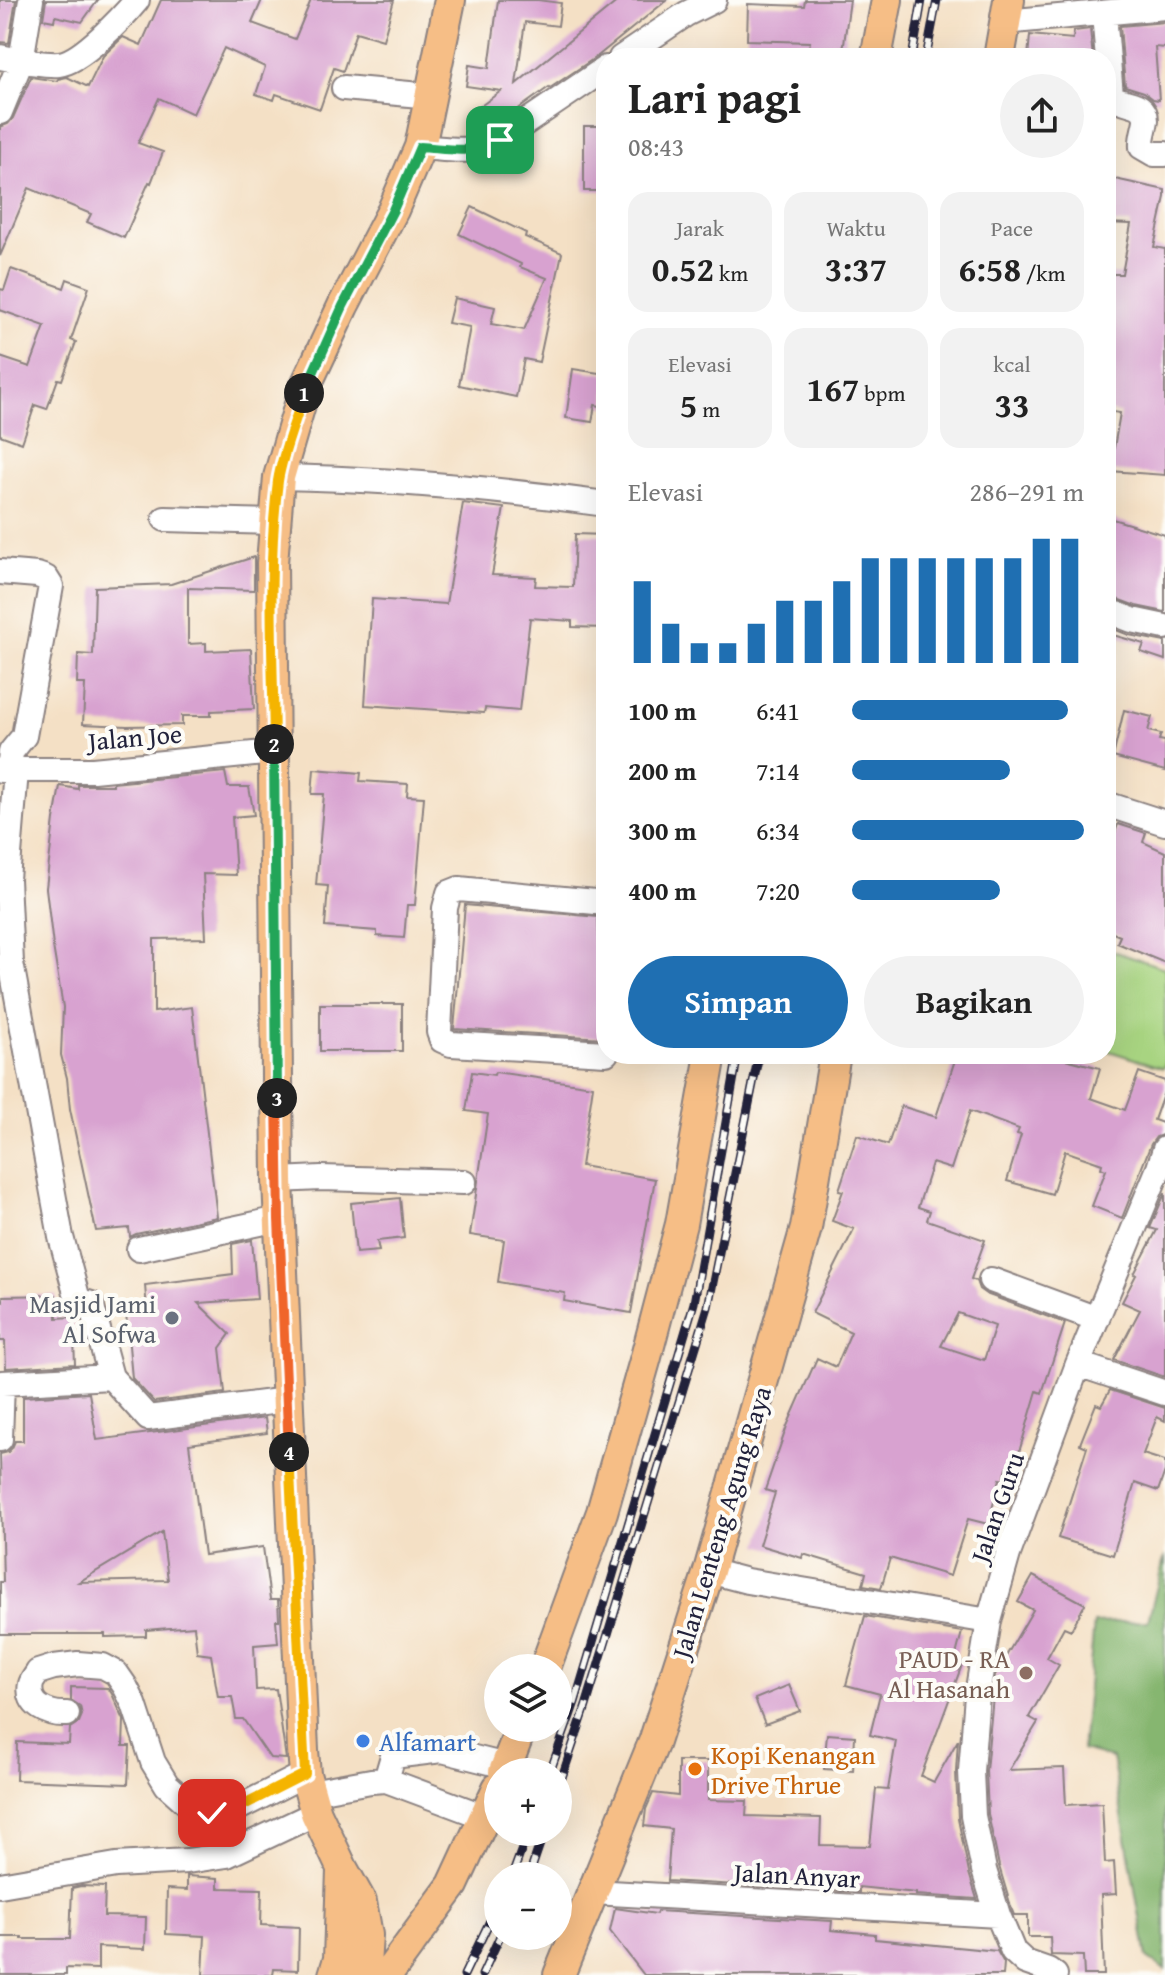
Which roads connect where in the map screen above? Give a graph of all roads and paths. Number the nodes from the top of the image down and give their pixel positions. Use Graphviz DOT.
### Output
graph roads {
  1 [pos="31,0"];
  2 [pos="137,0"];
  3 [pos="450,0"];
  4 [pos="714,0"];
  5 [pos="882,2"];
  6 [pos="1165,7"];
  7 [pos="1007,11"];
  8 [pos="1104,14"];
  9 [pos="636,48"];
  10 [pos="877,48"];
  11 [pos="1001,48"];
  12 [pos="1107,48"];
  13 [pos="10,59"];
  14 [pos="596,75"];
  15 [pos="344,88"];
  16 [pos="431,96"];
  17 [pos="1116,100"];
  18 [pos="0,112"];
  19 [pos="420,147"];
  20 [pos="1165,154"];
  21 [pos="279,477"];
  22 [pos="596,503"];
  23 [pos="165,519"];
  24 [pos="274,522"];
  25 [pos="0,572"];
  26 [pos="1116,614"];
  27 [pos="1165,627"];
  28 [pos="274,752"];
  29 [pos="14,771"];
  30 [pos="1116,807"];
  31 [pos="1165,823"];
  32 [pos="596,902"];
  33 [pos="596,1052"];
  34 [pos="709,1064"];
  35 [pos="833,1064"];
  36 [pos="1163,1162"];
  37 [pos="278,1180"];
  38 [pos="464,1182"];
  39 [pos="279,1219"];
  40 [pos="139,1249"];
  41 [pos="991,1280"];
  42 [pos="1097,1319"];
  43 [pos="1078,1364"];
  44 [pos="112,1379"];
  45 [pos="1165,1393"];
  46 [pos="287,1400"];
  47 [pos="0,1439"];
  48 [pos="709,1571"];
  49 [pos="989,1621"];
  50 [pos="550,1654"];
  51 [pos="67,1714"];
  52 [pos="484,1767"];
  53 [pos="386,1780"];
  54 [pos="303,1797"];
  55 [pos="484,1817"];
  56 [pos="484,1819"];
  57 [pos="342,1868"];
  58 [pos="0,1885"];
  59 [pos="591,1897"];
  60 [pos="998,1915"];
  61 [pos="392,1971"];
  62 [pos="334,1975"];
  63 [pos="362,1975"];
  64 [pos="546,1975"];
  65 [pos="559,1975"];
  66 [pos="1055,1975"];
  1 -- 13 [label="street"];
  2 -- 13 [label="street"];
  3 -- 16 [label="main road"];
  4 -- 9 [label="street"];
  5 -- 10 [label="main road"];
  6 -- 8 [label="street"];
  7 -- 8 [label="street"];
  7 -- 11 [label="main road"];
  8 -- 12 [label="street"];
  13 -- 18 [label="street"];
  14 -- 19 [label="street"];
  15 -- 16 [label="street"];
  16 -- 19 [label="main road"];
  17 -- 20 [label="street"];
  19 -- 21 [label="main road"];
  21 -- 22 [label="street"];
  21 -- 24 [label="main road"];
  23 -- 24 [label="street"];
  24 -- 28 [label="main road"];
  25 -- 29 [label="street"];
  26 -- 27 [label="street"];
  28 -- 29 [label="street, Jalan Joe"];
  28 -- 37 [label="main road"];
  29 -- 44 [label="street"];
  30 -- 31 [label="street"];
  32 -- 33 [label="street"];
  34 -- 50 [label="main road"];
  35 -- 48 [label="main road, Jalan Lenteng Agung Raya"];
  36 -- 42 [label="street, Jalan Guru"];
  37 -- 38 [label="street"];
  37 -- 39 [label="main road"];
  39 -- 40 [label="street"];
  39 -- 46 [label="main road"];
  41 -- 42 [label="street"];
  42 -- 43 [label="street, Jalan Guru"];
  43 -- 45 [label="street"];
  43 -- 49 [label="street, Jalan Guru"];
  44 -- 46 [label="street"];
  44 -- 47 [label="street"];
  46 -- 54 [label="main road"];
  48 -- 49 [label="street"];
  48 -- 59 [label="main road, Jalan Lenteng Agung Raya"];
  49 -- 60 [label="street, Jalan Guru"];
  51 -- 54 [label="street"];
  52 -- 53 [label="street"];
  53 -- 54 [label="street"];
  53 -- 55 [label="street"];
  54 -- 57 [label="main road"];
  54 -- 58 [label="street"];
  56 -- 61 [label="main road"];
  57 -- 62 [label="main road"];
  57 -- 63 [label="main road"];
  59 -- 60 [label="street, Jalan Anyar"];
  59 -- 64 [label="main road"];
  59 -- 65 [label="main road, Jalan Lenteng Agung Raya"];
  60 -- 66 [label="street, Jalan Guru"];
}
